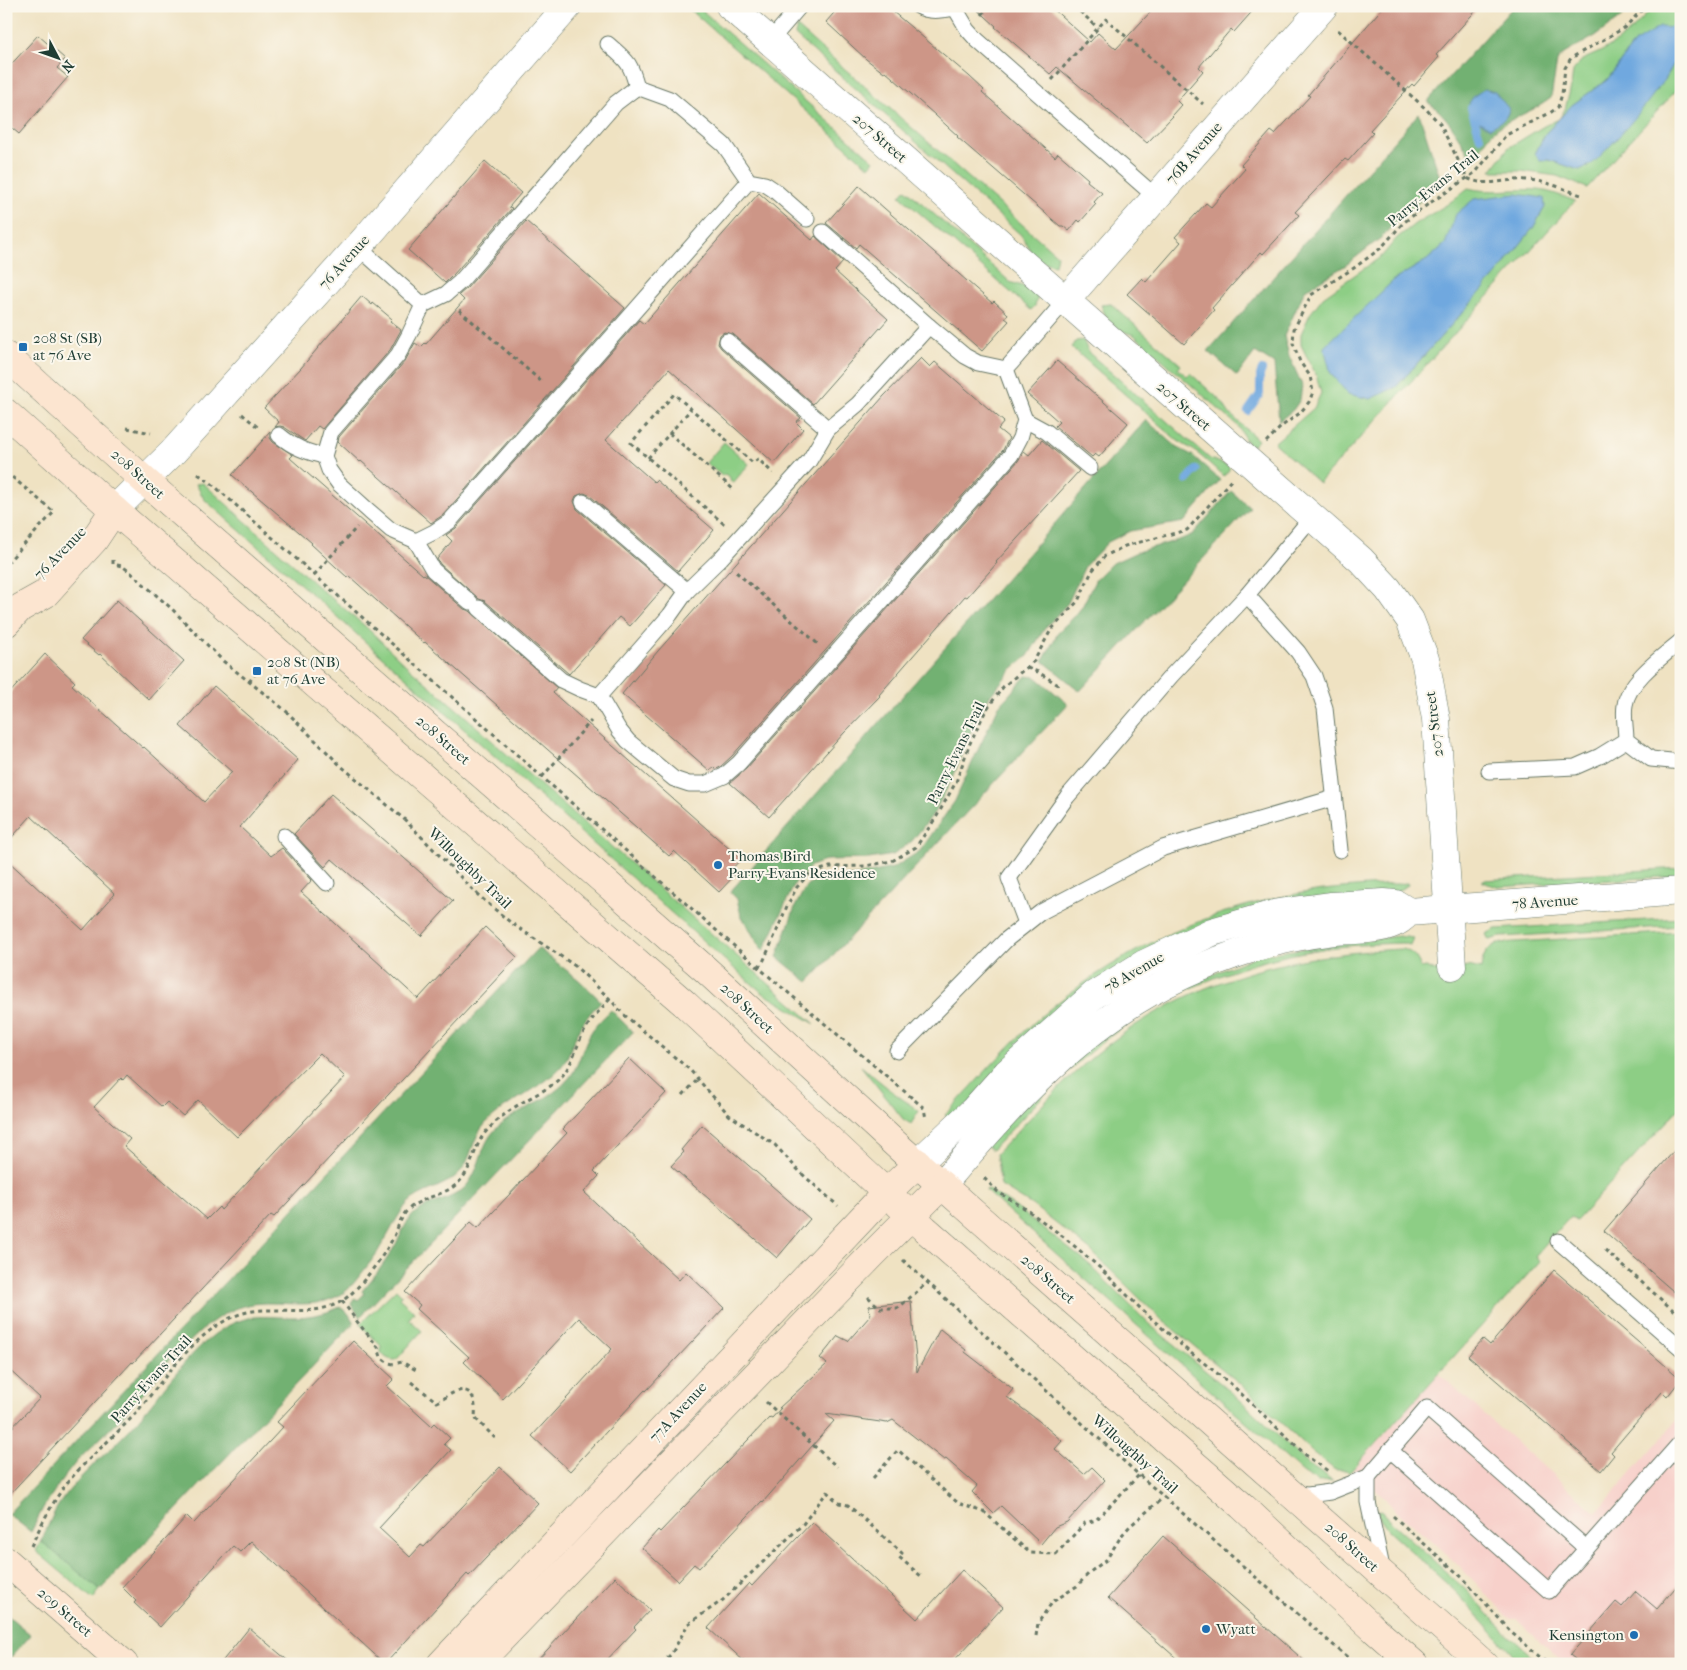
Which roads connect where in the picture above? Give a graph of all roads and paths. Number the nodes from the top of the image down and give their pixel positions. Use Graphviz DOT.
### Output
graph roads {
  1 [pos="568,6"];
  2 [pos="730,6"];
  3 [pos="800,6"];
  4 [pos="918,6"];
  5 [pos="1074,6"];
  6 [pos="1646,6"];
  7 [pos="955,7"];
  8 [pos="1329,16"];
  9 [pos="1098,28"];
  10 [pos="770,41"];
  11 [pos="608,44"];
  12 [pos="637,86"];
  13 [pos="1040,94"];
  14 [pos="1208,108"];
  15 [pos="1467,178"];
  16 [pos="749,180"];
  17 [pos="1156,196"];
  18 [pos="1584,196"];
  19 [pos="807,219"];
  20 [pos="822,232"];
  21 [pos="358,247"];
  22 [pos="1064,301"];
  23 [pos="423,305"];
  24 [pos="458,310"];
  25 [pos="929,326"];
  26 [pos="727,341"];
  27 [pos="6,356"];
  28 [pos="1006,369"];
  29 [pos="558,397"];
  30 [pos="691,409"];
  31 [pos="6,413"];
  32 [pos="1025,420"];
  33 [pos="828,429"];
  34 [pos="669,433"];
  35 [pos="279,435"];
  36 [pos="1261,447"];
  37 [pos="324,456"];
  38 [pos="648,458"];
  39 [pos="1090,468"];
  40 [pos="6,472"];
  41 [pos="198,474"];
  42 [pos="1233,478"];
  43 [pos="144,481"];
  44 [pos="787,485"];
  45 [pos="734,490"];
  46 [pos="583,502"];
  47 [pos="114,510"];
  48 [pos="370,512"];
  49 [pos="1312,517"];
  50 [pos="739,538"];
  51 [pos="416,541"];
  52 [pos="113,557"];
  53 [pos="721,558"];
  54 [pos="6,564"];
  55 [pos="314,575"];
  56 [pos="687,590"];
  57 [pos="1247,595"];
  58 [pos="13,616"];
  59 [pos="1681,641"];
  60 [pos="832,657"];
  61 [pos="1026,667"];
  62 [pos="257,671"];
  63 [pos="249,682"];
  64 [pos="1060,686"];
  65 [pos="602,701"];
  66 [pos="1626,740"];
  67 [pos="1681,762"];
  68 [pos="1489,771"];
  69 [pos="542,777"];
  70 [pos="1334,798"];
  71 [pos="284,836"];
  72 [pos="1340,850"];
  73 [pos="327,883"];
  74 [pos="1681,891"];
  75 [pos="1448,909"];
  76 [pos="1409,912"];
  77 [pos="1026,923"];
  78 [pos="1452,966"];
  79 [pos="758,967"];
  80 [pos="610,999"];
  81 [pos="897,1051"];
  82 [pos="698,1079"];
  83 [pos="683,1095"];
  84 [pos="927,1125"];
  85 [pos="918,1163"];
  86 [pos="980,1174"];
  87 [pos="942,1185"];
  88 [pos="886,1193"];
  89 [pos="842,1210"];
  90 [pos="911,1216"];
  91 [pos="1558,1241"];
  92 [pos="1605,1250"];
  93 [pos="902,1260"];
  94 [pos="928,1282"];
  95 [pos="862,1292"];
  96 [pos="342,1301"];
  97 [pos="1681,1317"];
  98 [pos="1681,1348"];
  99 [pos="418,1371"];
  100 [pos="411,1382"];
  101 [pos="760,1397"];
  102 [pos="495,1438"];
  103 [pos="1681,1442"];
  104 [pos="1390,1450"];
  105 [pos="837,1468"];
  106 [pos="1331,1473"];
  107 [pos="1139,1475"];
  108 [pos="1368,1477"];
  109 [pos="872,1478"];
  110 [pos="1293,1494"];
  111 [pos="1165,1496"];
  112 [pos="1388,1512"];
  113 [pos="1586,1548"];
  114 [pos="18,1555"];
  115 [pos="1383,1576"];
  116 [pos="922,1577"];
  117 [pos="1036,1636"];
  118 [pos="124,1664"];
  119 [pos="441,1664"];
  120 [pos="477,1664"];
  121 [pos="662,1664"];
  122 [pos="1355,1664"];
  123 [pos="1414,1664"];
  124 [pos="1484,1664"];
  125 [pos="1548,1664"];
  1 -- 21 [label="street, 76 Avenue"];
  2 -- 10 [label="street, 207 Street"];
  3 -- 10 [label="lane"];
  4 -- 7 [label="lane"];
  5 -- 9 [label="path"];
  6 -- 15 [label="path, Parry-Evans Trail"];
  7 -- 13 [label="lane"];
  8 -- 15 [label="path"];
  8 -- 17 [label="street, 76B Avenue"];
  9 -- 13 [label="path"];
  9 -- 14 [label="path"];
  10 -- 22 [label="street, 207 Street"];
  11 -- 12 [label="lane"];
  12 -- 16 [label="lane"];
  12 -- 23 [label="lane"];
  13 -- 17 [label="lane"];
  15 -- 18 [label="path"];
  15 -- 36 [label="path, Parry-Evans Trail"];
  16 -- 19 [label="lane"];
  16 -- 29 [label="lane"];
  17 -- 22 [label="street, 76B Avenue"];
  20 -- 25 [label="lane"];
  21 -- 23 [label="lane"];
  21 -- 43 [label="street, 76 Avenue"];
  22 -- 28 [label="lane"];
  22 -- 49 [label="street, 207 Street"];
  23 -- 37 [label="lane"];
  24 -- 29 [label="path"];
  25 -- 28 [label="lane"];
  25 -- 33 [label="lane"];
  26 -- 33 [label="lane"];
  27 -- 43 [label="main road, 208 Street"];
  28 -- 32 [label="lane"];
  29 -- 51 [label="lane"];
  30 -- 34 [label="path"];
  30 -- 38 [label="path"];
  30 -- 44 [label="path"];
  31 -- 47 [label="main road"];
  32 -- 39 [label="lane"];
  32 -- 60 [label="lane"];
  33 -- 44 [label="lane"];
  34 -- 38 [label="path"];
  34 -- 45 [label="path"];
  35 -- 37 [label="lane"];
  37 -- 48 [label="lane"];
  38 -- 50 [label="path"];
  40 -- 54 [label="path"];
  41 -- 55 [label="path"];
  42 -- 61 [label="path, Parry-Evans Trail"];
  43 -- 47 [label="street, 76 Avenue"];
  43 -- 85 [label="main road, 208 Street"];
  44 -- 50 [label="lane"];
  46 -- 56 [label="lane"];
  47 -- 58 [label="main road, 76 Avenue"];
  47 -- 88 [label="main road"];
  48 -- 51 [label="lane"];
  48 -- 55 [label="path"];
  49 -- 57 [label="lane"];
  49 -- 75 [label="street, 207 Street"];
  50 -- 53 [label="lane"];
  51 -- 65 [label="lane"];
  52 -- 63 [label="path, Willoughby Trail"];
  53 -- 56 [label="lane"];
  53 -- 60 [label="path"];
  55 -- 69 [label="path"];
  56 -- 65 [label="lane"];
  57 -- 70 [label="lane"];
  57 -- 77 [label="lane"];
  59 -- 66 [label="lane"];
  60 -- 65 [label="lane"];
  61 -- 64 [label="path"];
  61 -- 79 [label="path, Parry-Evans Trail"];
  62 -- 63 [label="path"];
  63 -- 80 [label="path, Willoughby Trail"];
  65 -- 69 [label="path"];
  66 -- 67 [label="lane"];
  66 -- 68 [label="lane"];
  69 -- 79 [label="path"];
  70 -- 72 [label="lane"];
  70 -- 77 [label="lane"];
  71 -- 73 [label="lane"];
  74 -- 75 [label="street, 78 Avenue"];
  75 -- 76 [label="street, 78 Avenue"];
  75 -- 78 [label="street, 207 Street"];
  76 -- 85 [label="street, 78 Avenue"];
  76 -- 87 [label="street, 78 Avenue"];
  77 -- 81 [label="lane"];
  79 -- 84 [label="path"];
  80 -- 82 [label="path, Willoughby Trail"];
  80 -- 96 [label="path, Parry-Evans Trail"];
  82 -- 83 [label="path"];
  82 -- 89 [label="path, Willoughby Trail"];
  85 -- 87 [label="main road, 208 Street"];
  85 -- 88 [label="main road, 77A Avenue"];
  86 -- 106 [label="path"];
  87 -- 90 [label="main road, 77A Avenue"];
  87 -- 110 [label="main road, 208 Street"];
  88 -- 90 [label="main road"];
  88 -- 119 [label="main road, 77A Avenue"];
  90 -- 120 [label="main road, 77A Avenue"];
  90 -- 123 [label="main road"];
  91 -- 98 [label="lane"];
  92 -- 97 [label="path"];
  93 -- 94 [label="path, Willoughby Trail"];
  94 -- 95 [label="path"];
  94 -- 107 [label="path, Willoughby Trail"];
  96 -- 99 [label="path"];
  96 -- 114 [label="path, Parry-Evans Trail"];
  100 -- 102 [label="path"];
  101 -- 105 [label="path"];
  103 -- 113 [label="lane"];
  104 -- 108 [label="lane"];
  104 -- 113 [label="lane"];
  104 -- 113 [label="lane"];
  107 -- 109 [label="path"];
  107 -- 111 [label="path, Willoughby Trail"];
  108 -- 110 [label="lane"];
  108 -- 115 [label="lane"];
  110 -- 115 [label="main road, 208 Street"];
  111 -- 117 [label="path"];
  111 -- 122 [label="path, Willoughby Trail"];
  112 -- 125 [label="path"];
  114 -- 118 [label="main road, 209 Street"];
  115 -- 124 [label="main road, 208 Street"];
  116 -- 121 [label="path"];
}
